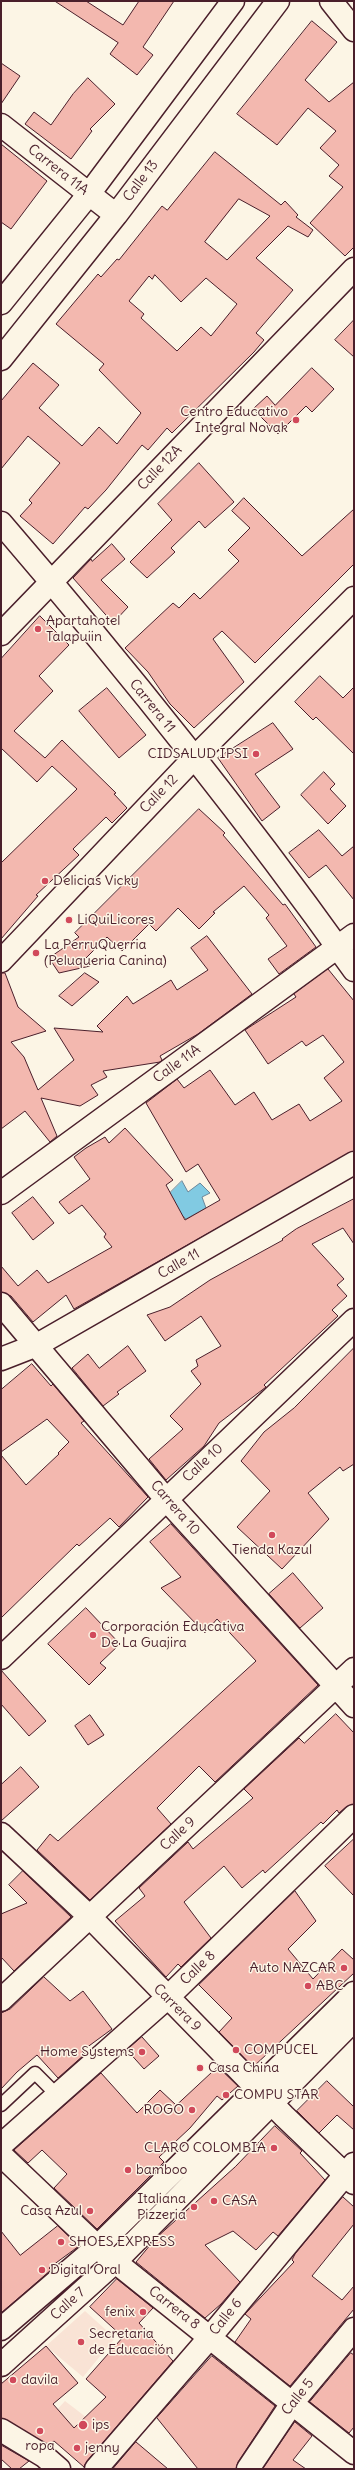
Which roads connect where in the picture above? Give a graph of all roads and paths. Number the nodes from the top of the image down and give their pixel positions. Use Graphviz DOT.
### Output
graph roads {
  1 [pos="233,1"];
  2 [pos="278,1"];
  3 [pos="331,1"];
  4 [pos="354,30"];
  5 [pos="1,125"];
  6 [pos="89,194"];
  7 [pos="116,215"];
  8 [pos="354,269"];
  9 [pos="1,303"];
  10 [pos="1,359"];
  11 [pos="1,523"];
  12 [pos="50,581"];
  13 [pos="354,598"];
  14 [pos="1,634"];
  15 [pos="194,758"];
  16 [pos="346,941"];
  17 [pos="1,960"];
  18 [pos="354,970"];
  19 [pos="354,1163"];
  20 [pos="1,1193"];
  21 [pos="1,1304"];
  22 [pos="354,1320"];
  23 [pos="37,1345"];
  24 [pos="1,1359"];
  25 [pos="166,1498"];
  26 [pos="1,1658"];
  27 [pos="354,1669"];
  28 [pos="335,1686"];
  29 [pos="354,1706"];
  30 [pos="354,1816"];
  31 [pos="1,1834"];
  32 [pos="90,1917"];
  33 [pos="354,1993"];
  34 [pos="167,1998"];
  35 [pos="1,2000"];
  36 [pos="354,2020"];
  37 [pos="57,2095"];
  38 [pos="266,2097"];
  39 [pos="1,2105"];
  40 [pos="1,2145"];
  41 [pos="1,2155"];
  42 [pos="351,2174"];
  43 [pos="98,2246"];
  44 [pos="116,2261"];
  45 [pos="1,2329"];
  46 [pos="354,2329"];
  47 [pos="211,2336"];
  48 [pos="1,2366"];
  49 [pos="293,2402"];
  50 [pos="1,2430"];
  51 [pos="354,2453"];
  52 [pos="59,2469"];
  53 [pos="96,2469"];
  54 [pos="248,2469"];
  1 -- 6 [label="street"];
  2 -- 7 [label="street, Calle 13"];
  3 -- 4 [label="street"];
  5 -- 6 [label="street, Carrera 11A"];
  6 -- 7 [label="street, Carrera 11A"];
  6 -- 9 [label="street"];
  7 -- 10 [label="street, Calle 13"];
  8 -- 12 [label="street, Calle 12A"];
  11 -- 12 [label="street, Carrera 11"];
  12 -- 14 [label="street, Calle 12A"];
  12 -- 15 [label="street, Carrera 11"];
  13 -- 15 [label="street, Calle 12"];
  15 -- 16 [label="street, Carrera 11"];
  15 -- 17 [label="street, Calle 12"];
  16 -- 18 [label="street, Carrera 11"];
  16 -- 20 [label="street, Calle 11A"];
  19 -- 23 [label="street, Calle 11"];
  21 -- 23 [label="street, Carrera 10"];
  22 -- 25 [label="street, Calle 10"];
  23 -- 24 [label="street, Calle 11"];
  23 -- 25 [label="street, Carrera 10"];
  25 -- 26 [label="street, Calle 10"];
  25 -- 28 [label="street, Carrera 10"];
  27 -- 28 [label="street, Calle 9"];
  28 -- 29 [label="street, Carrera 10"];
  28 -- 32 [label="street, Calle 9"];
  30 -- 34 [label="street, Calle 8"];
  31 -- 32 [label="street, Carrera 9"];
  32 -- 34 [label="street, Carrera 9"];
  32 -- 35 [label="street, Calle 9"];
  33 -- 38 [label="street, Calle 7"];
  34 -- 37 [label="street, Calle 8"];
  34 -- 38 [label="street, Carrera 9"];
  36 -- 38 [label="street, Calle 7"];
  37 -- 39 [label="lane"];
  37 -- 40 [label="street, Calle 8"];
  38 -- 42 [label="street, Carrera 9"];
  38 -- 43 [label="street, Calle 7"];
  38 -- 44 [label="street, Calle 7"];
  41 -- 43 [label="street, Carrera 8"];
  42 -- 47 [label="street, Calle 6"];
  43 -- 44 [label="street, Carrera 8"];
  43 -- 45 [label="street, Calle 7"];
  44 -- 47 [label="street, Carrera 8"];
  44 -- 48 [label="street, Calle 7"];
  46 -- 49 [label="street, Calle 5"];
  47 -- 49 [label="street, Carrera 8"];
  47 -- 53 [label="street, Calle 6"];
  49 -- 51 [label="street, Carrera 8"];
  49 -- 54 [label="street, Calle 5"];
  50 -- 52 [label="street"];
}
